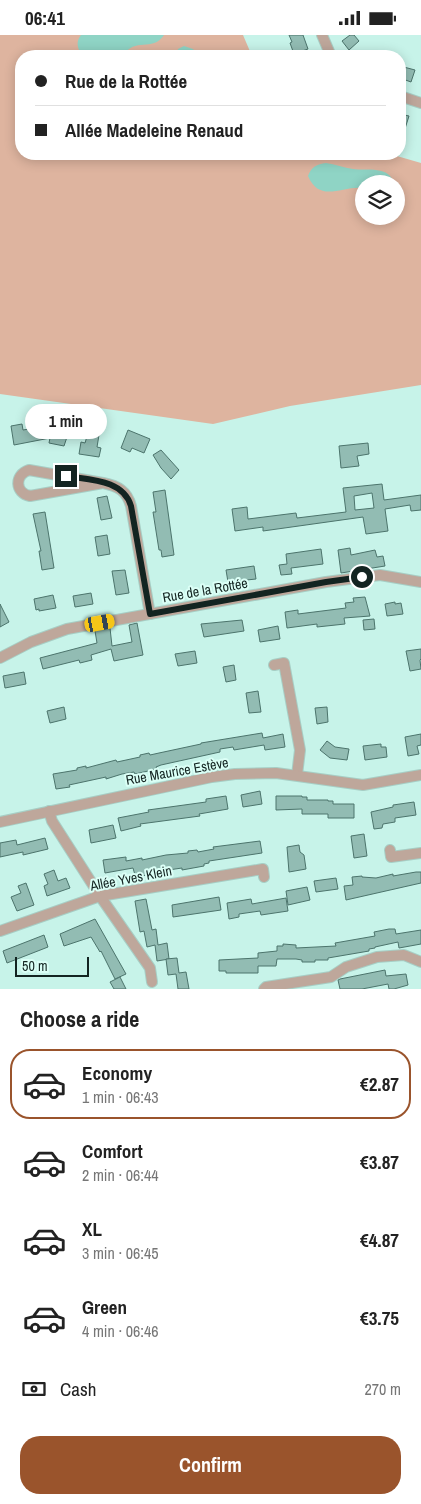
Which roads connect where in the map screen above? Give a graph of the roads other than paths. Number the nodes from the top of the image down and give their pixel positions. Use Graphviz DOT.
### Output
graph roads {
  1 [pos="322,35"];
  2 [pos="329,50"];
  3 [pos="406,98"];
  4 [pos="421,103"];
  5 [pos="103,483"];
  6 [pos="421,582"];
  7 [pos="150,614"];
  8 [pos="0,657"];
  9 [pos="274,665"];
  10 [pos="297,775"];
  11 [pos="421,775"];
  12 [pos="49,811"];
  13 [pos="0,823"];
  14 [pos="390,850"];
  15 [pos="421,853"];
  16 [pos="264,877"];
  17 [pos="100,896"];
  18 [pos="0,931"];
  19 [pos="421,962"];
  20 [pos="331,977"];
  21 [pos="152,982"];
  22 [pos="264,989"];
  23 [pos="333,989"];
  1 -- 2 [label="street"];
  3 -- 4 [label="street"];
  5 -- 5 [label="street"];
  5 -- 7 [label="street"];
  6 -- 7 [label="street, Rue de la Rottée"];
  7 -- 8 [label="street, Rue de la Rottée"];
  9 -- 10 [label="street"];
  10 -- 11 [label="street, Rue Maurice Estève"];
  10 -- 12 [label="street, Rue Maurice Estève"];
  12 -- 13 [label="street, Rue Maurice Estève"];
  12 -- 17 [label="street"];
  14 -- 15 [label="street"];
  16 -- 17 [label="street, Allée Yves Klein"];
  17 -- 18 [label="street, Allée Yves Klein"];
  17 -- 21 [label="street"];
  19 -- 20 [label="street"];
  20 -- 22 [label="street"];
  20 -- 23 [label="street"];
}
